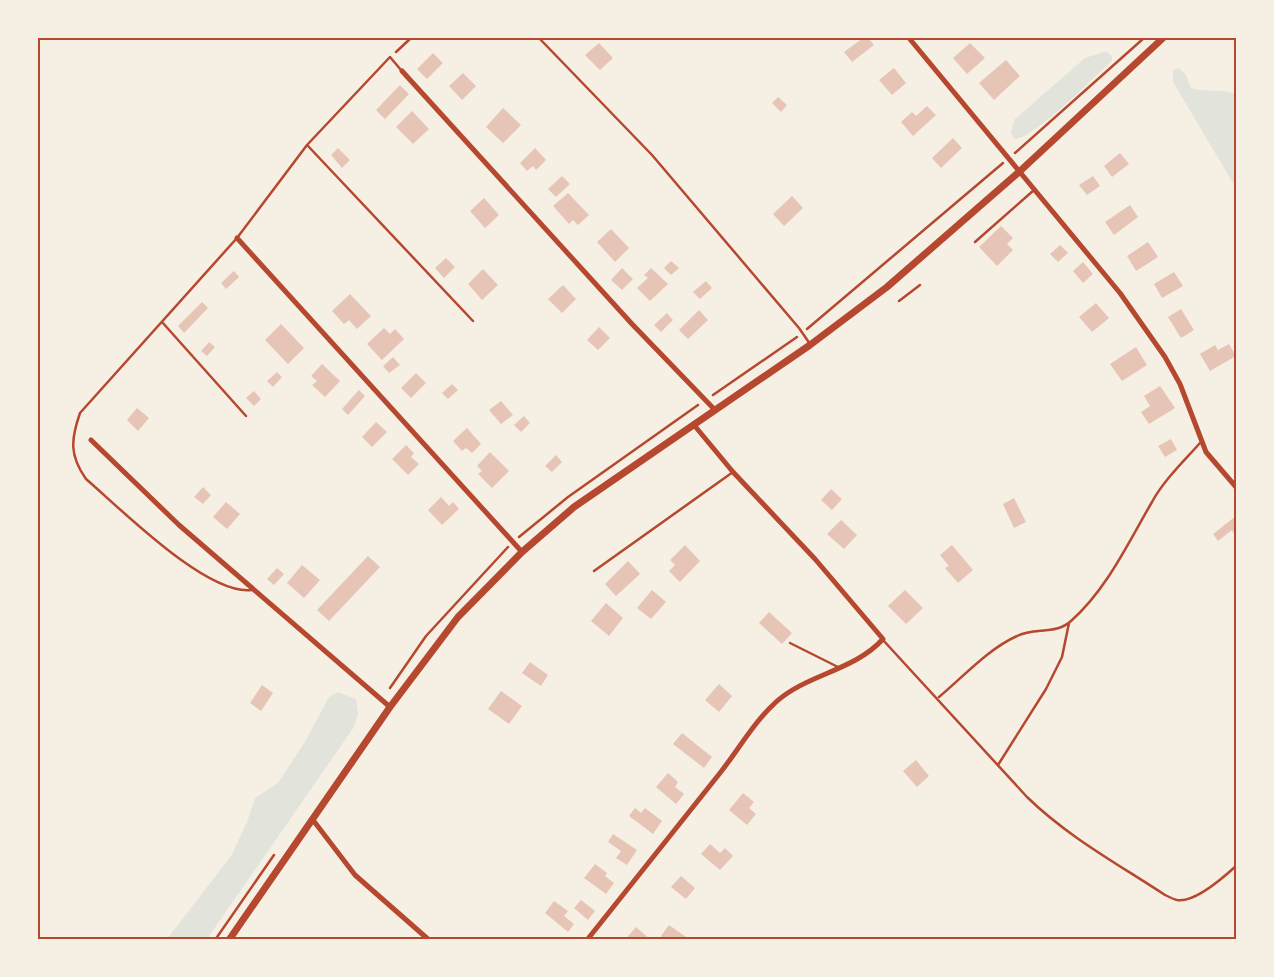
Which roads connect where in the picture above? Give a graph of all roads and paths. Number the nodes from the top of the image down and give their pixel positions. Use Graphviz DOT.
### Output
graph roads {
  1 [pos="411,38"];
  2 [pos="539,38"];
  3 [pos="909,38"];
  4 [pos="1163,38"];
  5 [pos="390,57"];
  6 [pos="402,71"];
  7 [pos="308,145"];
  8 [pos="1019,172"];
  9 [pos="1034,190"];
  10 [pos="237,238"];
  11 [pos="975,242"];
  12 [pos="875,272"];
  13 [pos="920,285"];
  14 [pos="900,301"];
  15 [pos="474,320"];
  16 [pos="162,322"];
  17 [pos="802,333"];
  18 [pos="810,345"];
  19 [pos="704,400"];
  20 [pos="715,410"];
  21 [pos="246,416"];
  22 [pos="694,425"];
  23 [pos="91,440"];
  24 [pos="1200,443"];
  25 [pos="733,472"];
  26 [pos="1236,487"];
  27 [pos="522,552"];
  28 [pos="594,571"];
  29 [pos="254,590"];
  30 [pos="1069,623"];
  31 [pos="883,639"];
  32 [pos="790,643"];
  33 [pos="839,667"];
  34 [pos="938,698"];
  35 [pos="390,707"];
  36 [pos="998,765"];
  37 [pos="313,820"];
  38 [pos="1236,866"];
  39 [pos="229,940"];
  40 [pos="429,940"];
  41 [pos="587,940"];
  1 -- 5 [label="path"];
  2 -- 17 [label="lane"];
  3 -- 8 [label="street"];
  4 -- 8 [label="street"];
  5 -- 6 [label="lane"];
  5 -- 7 [label="lane"];
  6 -- 19 [label="street"];
  7 -- 10 [label="lane"];
  7 -- 15 [label="lane"];
  8 -- 9 [label="street"];
  8 -- 18 [label="street"];
  9 -- 11 [label="lane"];
  9 -- 24 [label="street"];
  10 -- 16 [label="lane"];
  10 -- 27 [label="street"];
  12 -- 17 [label="path"];
  13 -- 14 [label="path"];
  16 -- 21 [label="lane"];
  16 -- 29 [label="lane"];
  17 -- 18 [label="lane"];
  17 -- 19 [label="path"];
  18 -- 20 [label="street"];
  19 -- 20 [label="street"];
  20 -- 22 [label="street"];
  22 -- 25 [label="street"];
  22 -- 27 [label="street"];
  23 -- 29 [label="street"];
  24 -- 26 [label="street"];
  24 -- 30 [label="lane"];
  25 -- 28 [label="lane"];
  25 -- 31 [label="street"];
  27 -- 35 [label="street"];
  29 -- 35 [label="street"];
  30 -- 34 [label="lane"];
  30 -- 36 [label="lane"];
  31 -- 33 [label="street"];
  31 -- 34 [label="lane"];
  32 -- 33 [label="lane"];
  33 -- 41 [label="street"];
  34 -- 36 [label="lane"];
  35 -- 37 [label="street"];
  36 -- 38 [label="lane"];
  37 -- 39 [label="street"];
  37 -- 40 [label="street"];
}
